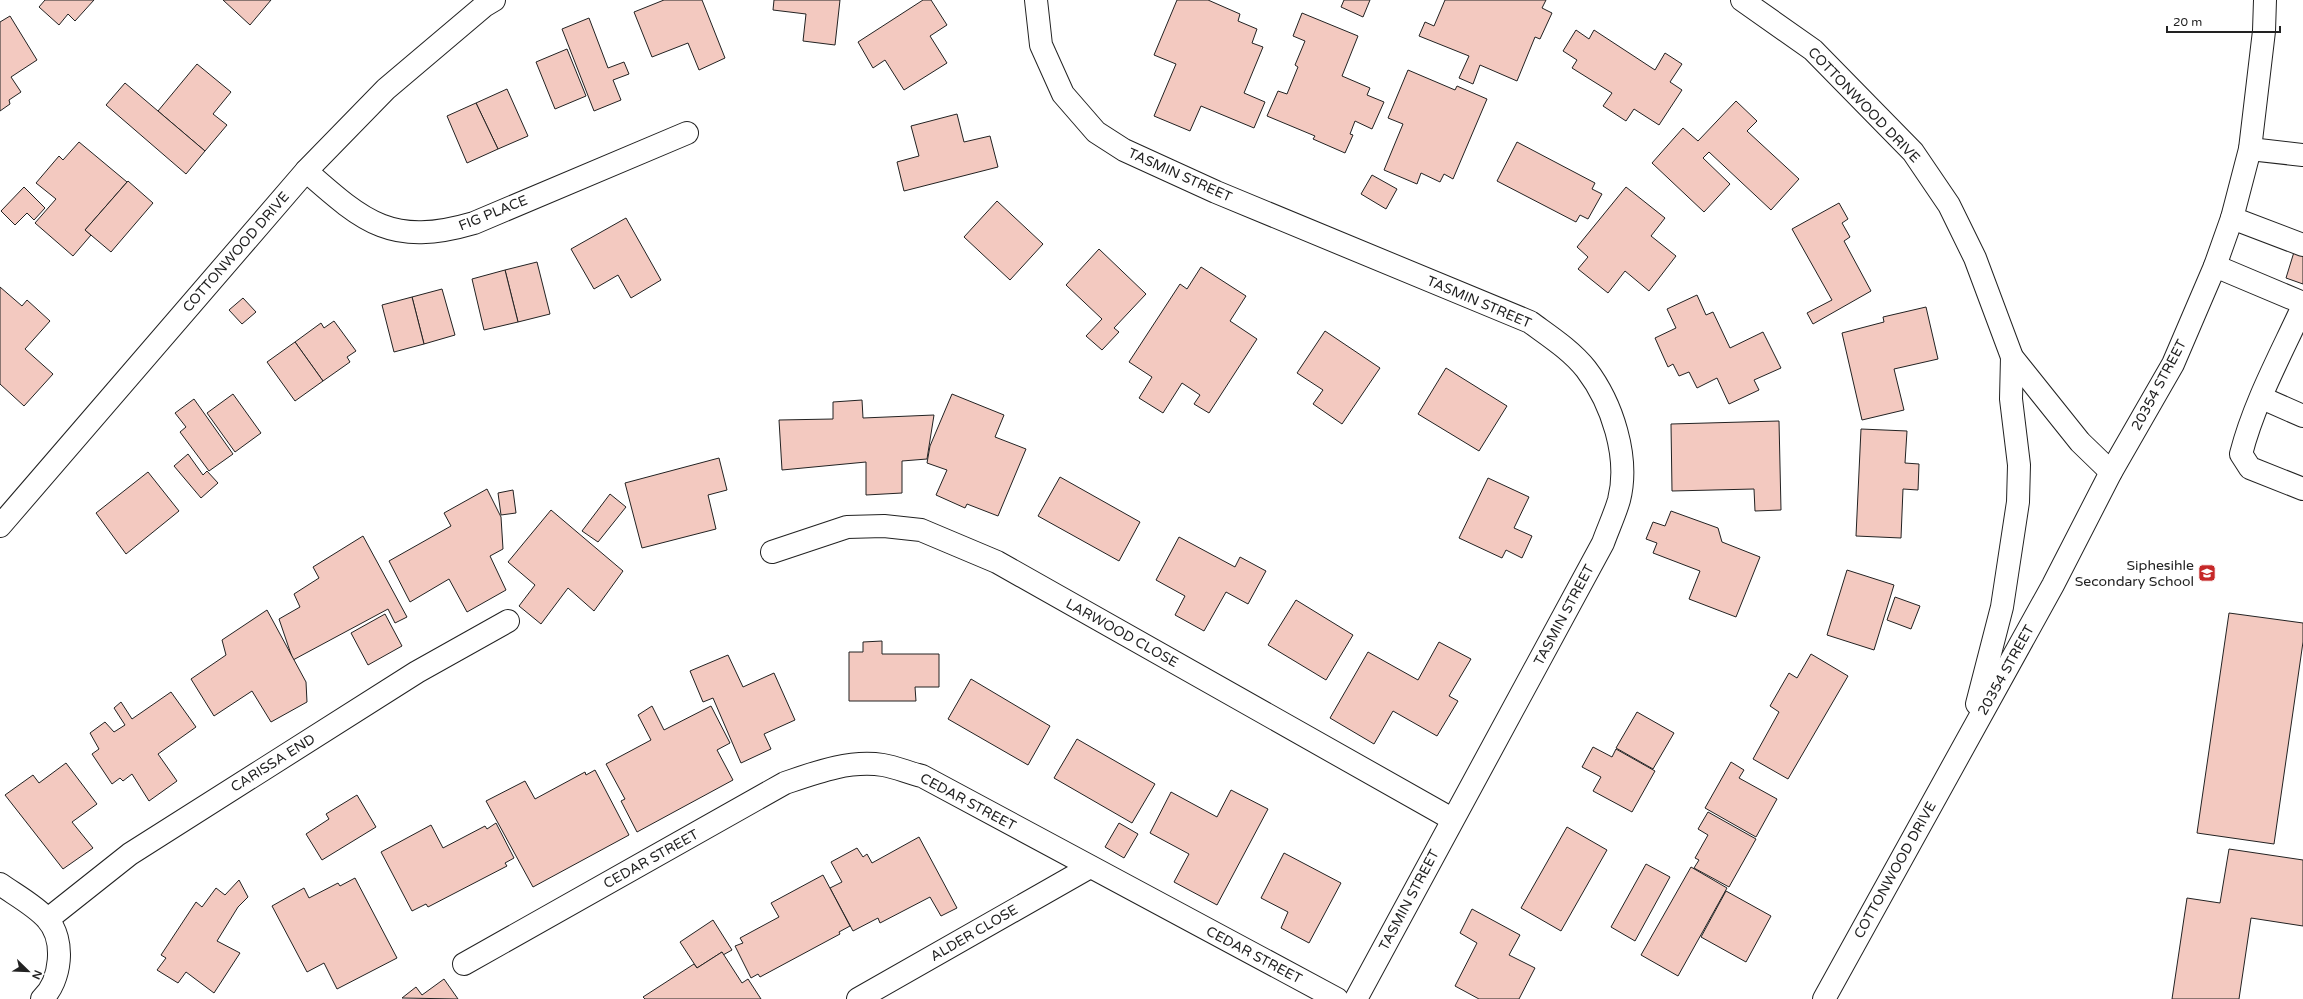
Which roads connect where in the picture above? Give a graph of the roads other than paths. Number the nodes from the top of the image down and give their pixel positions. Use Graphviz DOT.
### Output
graph roads {
  1 [pos="494,0"];
  2 [pos="1036,0"];
  3 [pos="1742,0"];
  4 [pos="2265,0"];
  5 [pos="687,133"];
  6 [pos="2250,149"];
  7 [pos="2303,155"];
  8 [pos="306,171"];
  9 [pos="2232,218"];
  10 [pos="2303,244"];
  11 [pos="2215,266"];
  12 [pos="2303,304"];
  13 [pos="2012,357"];
  14 [pos="2262,398"];
  15 [pos="2303,416"];
  16 [pos="2111,472"];
  17 [pos="2303,489"];
  18 [pos="0,526"];
  19 [pos="772,552"];
  20 [pos="508,621"];
  21 [pos="1967,740"];
  22 [pos="1452,819"];
  23 [pos="1090,867"];
  24 [pos="0,884"];
  25 [pos="48,919"];
  26 [pos="464,964"];
  27 [pos="42,999"];
  28 [pos="858,999"];
  29 [pos="1337,999"];
  30 [pos="1356,999"];
  31 [pos="1824,999"];
  1 -- 8 [label="street, COTTONWOOD DRIVE"];
  2 -- 22 [label="street, TASMIN STREET"];
  3 -- 13 [label="street, COTTONWOOD DRIVE"];
  4 -- 6 [label="street, 20354 STREET"];
  5 -- 8 [label="street, FIG PLACE"];
  6 -- 7 [label="street"];
  6 -- 9 [label="street, 20354 STREET"];
  8 -- 18 [label="street, COTTONWOOD DRIVE"];
  9 -- 10 [label="street"];
  9 -- 11 [label="street, 20354 STREET"];
  11 -- 12 [label="street"];
  11 -- 16 [label="street, 20354 STREET"];
  12 -- 14 [label="street"];
  13 -- 16 [label="street, COTTONWOOD DRIVE"];
  13 -- 21 [label="street"];
  14 -- 15 [label="street"];
  14 -- 17 [label="street"];
  16 -- 21 [label="street, 20354 STREET"];
  19 -- 22 [label="street, LARWOOD CLOSE"];
  20 -- 25 [label="street, CARISSA END"];
  21 -- 31 [label="street, COTTONWOOD DRIVE"];
  22 -- 30 [label="street, TASMIN STREET"];
  23 -- 26 [label="street, CEDAR STREET"];
  23 -- 28 [label="street, ALDER CLOSE"];
  23 -- 29 [label="street, CEDAR STREET"];
  24 -- 25 [label="street"];
  25 -- 27 [label="street"];
}
